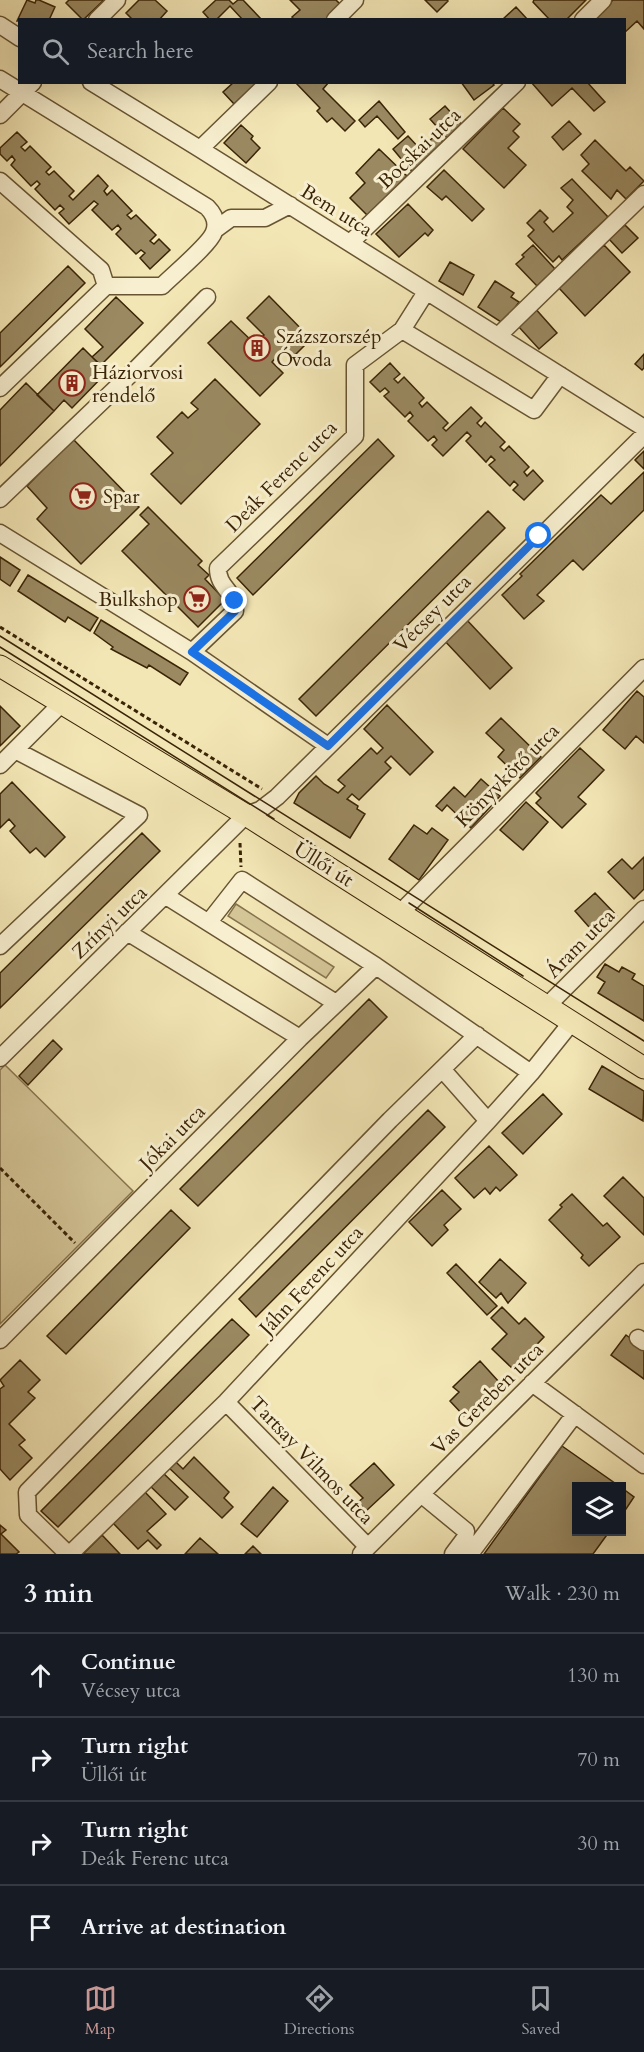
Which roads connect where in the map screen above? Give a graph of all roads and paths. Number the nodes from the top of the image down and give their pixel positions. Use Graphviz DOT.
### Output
graph roads {
  1 [pos="117,0"];
  2 [pos="355,0"];
  3 [pos="603,0"];
  4 [pos="99,18"];
  5 [pos="337,18"];
  6 [pos="585,18"];
  7 [pos="0,25"];
  8 [pos="18,37"];
  9 [pos="0,79"];
  10 [pos="94,84"];
  11 [pos="267,84"];
  12 [pos="515,84"];
  13 [pos="28,88"];
  14 [pos="0,115"];
  15 [pos="200,148"];
  16 [pos="2,188"];
  17 [pos="644,194"];
  18 [pos="290,205"];
  19 [pos="216,229"];
  20 [pos="350,243"];
  21 [pos="106,286"];
  22 [pos="426,292"];
  23 [pos="207,297"];
  24 [pos="402,330"];
  25 [pos="498,336"];
  26 [pos="560,375"];
  27 [pos="0,388"];
  28 [pos="644,428"];
  29 [pos="644,435"];
  30 [pos="0,499"];
  31 [pos="0,533"];
  32 [pos="0,627"];
  33 [pos="192,652"];
  34 [pos="0,666"];
  35 [pos="644,668"];
  36 [pos="62,703"];
  37 [pos="328,746"];
  38 [pos="15,750"];
  39 [pos="0,765"];
  40 [pos="277,797"];
  41 [pos="242,819"];
  42 [pos="242,880"];
  43 [pos="165,896"];
  44 [pos="644,909"];
  45 [pos="401,912"];
  46 [pos="209,922"];
  47 [pos="127,932"];
  48 [pos="0,946"];
  49 [pos="376,966"];
  50 [pos="336,1003"];
  51 [pos="546,1006"];
  52 [pos="571,1023"];
  53 [pos="477,1035"];
  54 [pos="300,1038"];
  55 [pos="0,1058"];
  56 [pos="644,1068"];
  57 [pos="442,1069"];
  58 [pos="531,1073"];
  59 [pos="488,1121"];
  60 [pos="0,1168"];
  61 [pos="87,1254"];
  62 [pos="644,1272"];
  63 [pos="0,1340"];
  64 [pos="532,1383"];
  65 [pos="226,1402"];
  66 [pos="575,1414"];
  67 [pos="644,1466"];
  68 [pos="421,1494"];
  69 [pos="364,1552"];
  70 [pos="69,1554"];
  71 [pos="453,1554"];
  72 [pos="470,1554"];
  1 -- 4 [label="street"];
  2 -- 5 [label="street"];
  3 -- 6 [label="street"];
  7 -- 8 [label="street"];
  9 -- 13 [label="street"];
  10 -- 15 [label="street, Bem utca"];
  11 -- 15 [label="street"];
  12 -- 20 [label="street, Bocskai utca"];
  13 -- 14 [label="street"];
  13 -- 19 [label="street"];
  15 -- 18 [label="street, Bem utca"];
  16 -- 21 [label="street"];
  17 -- 25 [label="street"];
  18 -- 19 [label="street"];
  18 -- 20 [label="street, Bem utca"];
  19 -- 21 [label="street"];
  20 -- 22 [label="street, Bem utca"];
  21 -- 27 [label="street"];
  22 -- 24 [label="street, Deák Ferenc utca"];
  22 -- 25 [label="street, Bem utca"];
  23 -- 30 [label="street"];
  24 -- 26 [label="street"];
  24 -- 33 [label="street, Deák Ferenc utca"];
  25 -- 26 [label="street, Bem utca"];
  26 -- 28 [label="street, Bem utca"];
  29 -- 37 [label="street, Vécsey utca"];
  31 -- 33 [label="street"];
  32 -- 40 [label="path"];
  33 -- 37 [label="street"];
  34 -- 36 [label="main road, Üllői út"];
  35 -- 45 [label="street, Könyvkötő utca"];
  36 -- 38 [label="street"];
  36 -- 41 [label="main road, Üllői út"];
  37 -- 40 [label="street, Vécsey utca"];
  38 -- 39 [label="street"];
  38 -- 48 [label="street"];
  40 -- 41 [label="street, Vécsey utca"];
  41 -- 42 [label="path"];
  41 -- 43 [label="street, Zrínyi utca"];
  41 -- 45 [label="main road, Üllői út"];
  42 -- 46 [label="street"];
  42 -- 49 [label="street"];
  43 -- 46 [label="street"];
  43 -- 47 [label="street, Zrínyi utca"];
  44 -- 51 [label="street, Áram utca"];
  45 -- 51 [label="main road, Üllői út"];
  46 -- 50 [label="street"];
  47 -- 54 [label="street"];
  47 -- 55 [label="street, Zrínyi utca"];
  49 -- 50 [label="street, Jókai utca"];
  49 -- 53 [label="street"];
  50 -- 54 [label="street, Jókai utca"];
  51 -- 52 [label="main road, Üllői út"];
  52 -- 56 [label="main road, Üllői út"];
  52 -- 58 [label="street, Jáhn Ferenc utca"];
  53 -- 57 [label="street"];
  53 -- 58 [label="street"];
  54 -- 61 [label="street, Jókai utca"];
  57 -- 59 [label="street"];
  57 -- 70 [label="street"];
  58 -- 59 [label="street, Jáhn Ferenc utca"];
  59 -- 65 [label="street, Jáhn Ferenc utca"];
  60 -- 61 [label="path"];
  61 -- 63 [label="street, Jókai utca"];
  62 -- 64 [label="street, Vas Gereben utca"];
  64 -- 66 [label="street"];
  64 -- 68 [label="street, Vas Gereben utca"];
  65 -- 69 [label="street, Tartsay Vilmos utca"];
  65 -- 70 [label="street, Jáhn Ferenc utca"];
  66 -- 67 [label="street"];
  66 -- 72 [label="street"];
  68 -- 69 [label="street, Vas Gereben utca"];
  68 -- 71 [label="street"];
}
